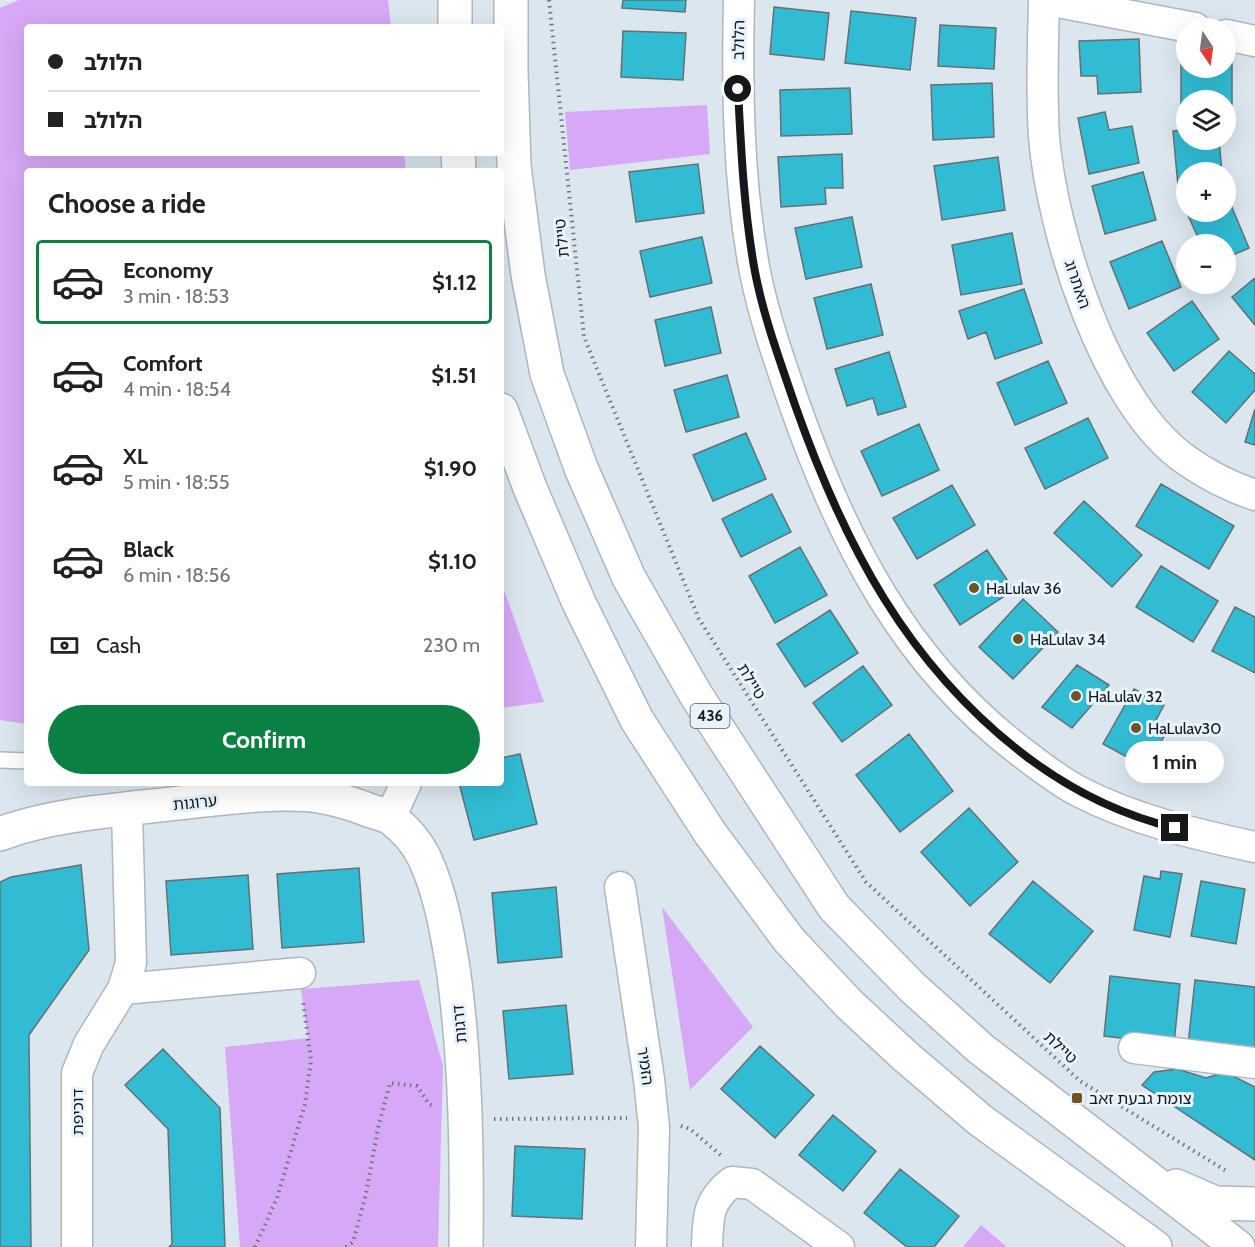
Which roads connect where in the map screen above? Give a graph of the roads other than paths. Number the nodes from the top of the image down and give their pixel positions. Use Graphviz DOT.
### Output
graph roads {
  1 [pos="455,0"];
  2 [pos="511,0"];
  3 [pos="739,0"];
  4 [pos="1045,0"];
  5 [pos="455,24"];
  6 [pos="1176,24"];
  7 [pos="1236,37"];
  8 [pos="1255,41"];
  9 [pos="504,418"];
  10 [pos="1255,495"];
  11 [pos="0,760"];
  12 [pos="24,761"];
  13 [pos="405,786"];
  14 [pos="127,810"];
  15 [pos="390,818"];
  16 [pos="0,834"];
  17 [pos="1255,847"];
  18 [pos="620,887"];
  19 [pos="300,973"];
  20 [pos="123,989"];
  21 [pos="1134,1048"];
  22 [pos="1255,1063"];
  23 [pos="1137,1169"];
  24 [pos="1255,1204"];
  25 [pos="1145,1242"];
  26 [pos="77,1247"];
  27 [pos="466,1247"];
  28 [pos="651,1247"];
  29 [pos="707,1247"];
  30 [pos="839,1247"];
  31 [pos="1238,1247"];
  1 -- 5 [label="main road"];
  2 -- 23 [label="main road, 436"];
  3 -- 17 [label="street, הלולב"];
  4 -- 6 [label="street"];
  4 -- 10 [label="street, האתרוג"];
  7 -- 8 [label="street"];
  9 -- 25 [label="main road"];
  11 -- 12 [label="lane"];
  13 -- 15 [label="street"];
  14 -- 15 [label="main road, ערוגות"];
  14 -- 16 [label="main road, ערוגות"];
  14 -- 20 [label="street, דוכיפת"];
  15 -- 27 [label="main road, דרגות"];
  18 -- 28 [label="street, הזמיר"];
  19 -- 20 [label="street"];
  20 -- 26 [label="street, דוכיפת"];
  21 -- 22 [label="street"];
  23 -- 24 [label="main road"];
  23 -- 31 [label="main road, 436"];
  29 -- 30 [label="street"];
}
